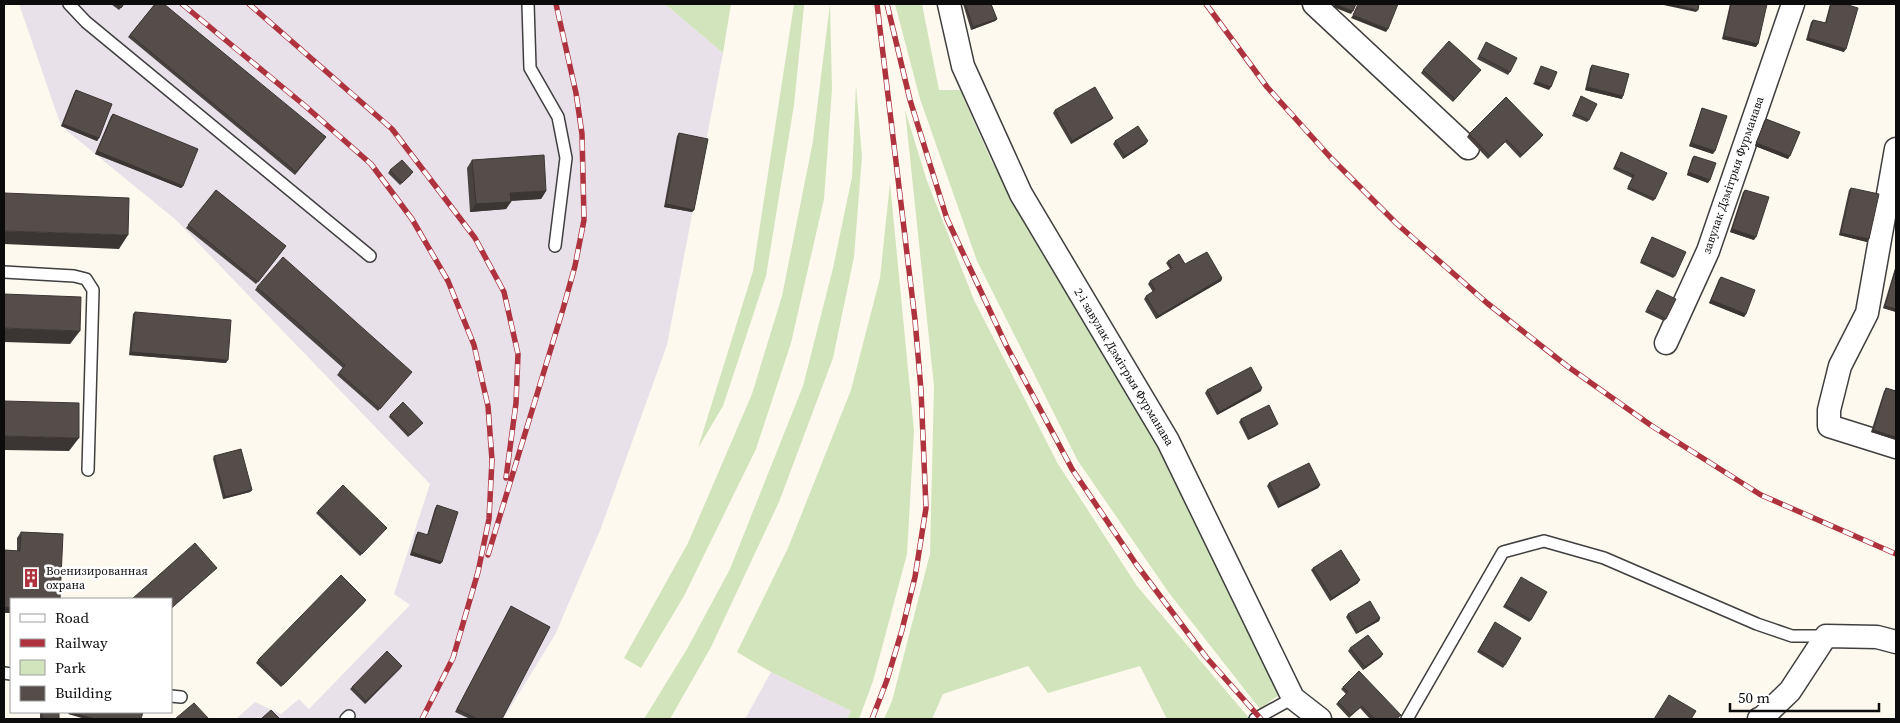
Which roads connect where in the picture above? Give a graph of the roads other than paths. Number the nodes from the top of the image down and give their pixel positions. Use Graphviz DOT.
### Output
graph roads {
  1 [pos="69,4"];
  2 [pos="528,4"];
  3 [pos="949,4"];
  4 [pos="1314,4"];
  5 [pos="1793,4"];
  6 [pos="1468,148"];
  7 [pos="1896,148"];
  8 [pos="555,246"];
  9 [pos="370,256"];
  10 [pos="4,272"];
  11 [pos="1666,343"];
  12 [pos="1896,447"];
  13 [pos="88,470"];
  14 [pos="1826,636"];
  15 [pos="1896,642"];
  16 [pos="1292,698"];
  17 [pos="1255,719"];
  18 [pos="1320,719"];
  19 [pos="1407,719"];
  20 [pos="1759,719"];
  1 -- 9 [label="lane"];
  2 -- 8 [label="lane"];
  3 -- 16 [label="street, 2-і завулак Дзмітрыя Фурманава"];
  4 -- 6 [label="street"];
  5 -- 11 [label="street, завулак Дзмітрыя Фурманава"];
  7 -- 12 [label="street"];
  10 -- 13 [label="lane"];
  14 -- 15 [label="street"];
  14 -- 19 [label="lane"];
  14 -- 20 [label="street"];
  16 -- 17 [label="lane"];
  16 -- 18 [label="street, 2-і завулак Дзмітрыя Фурманава"];
}
